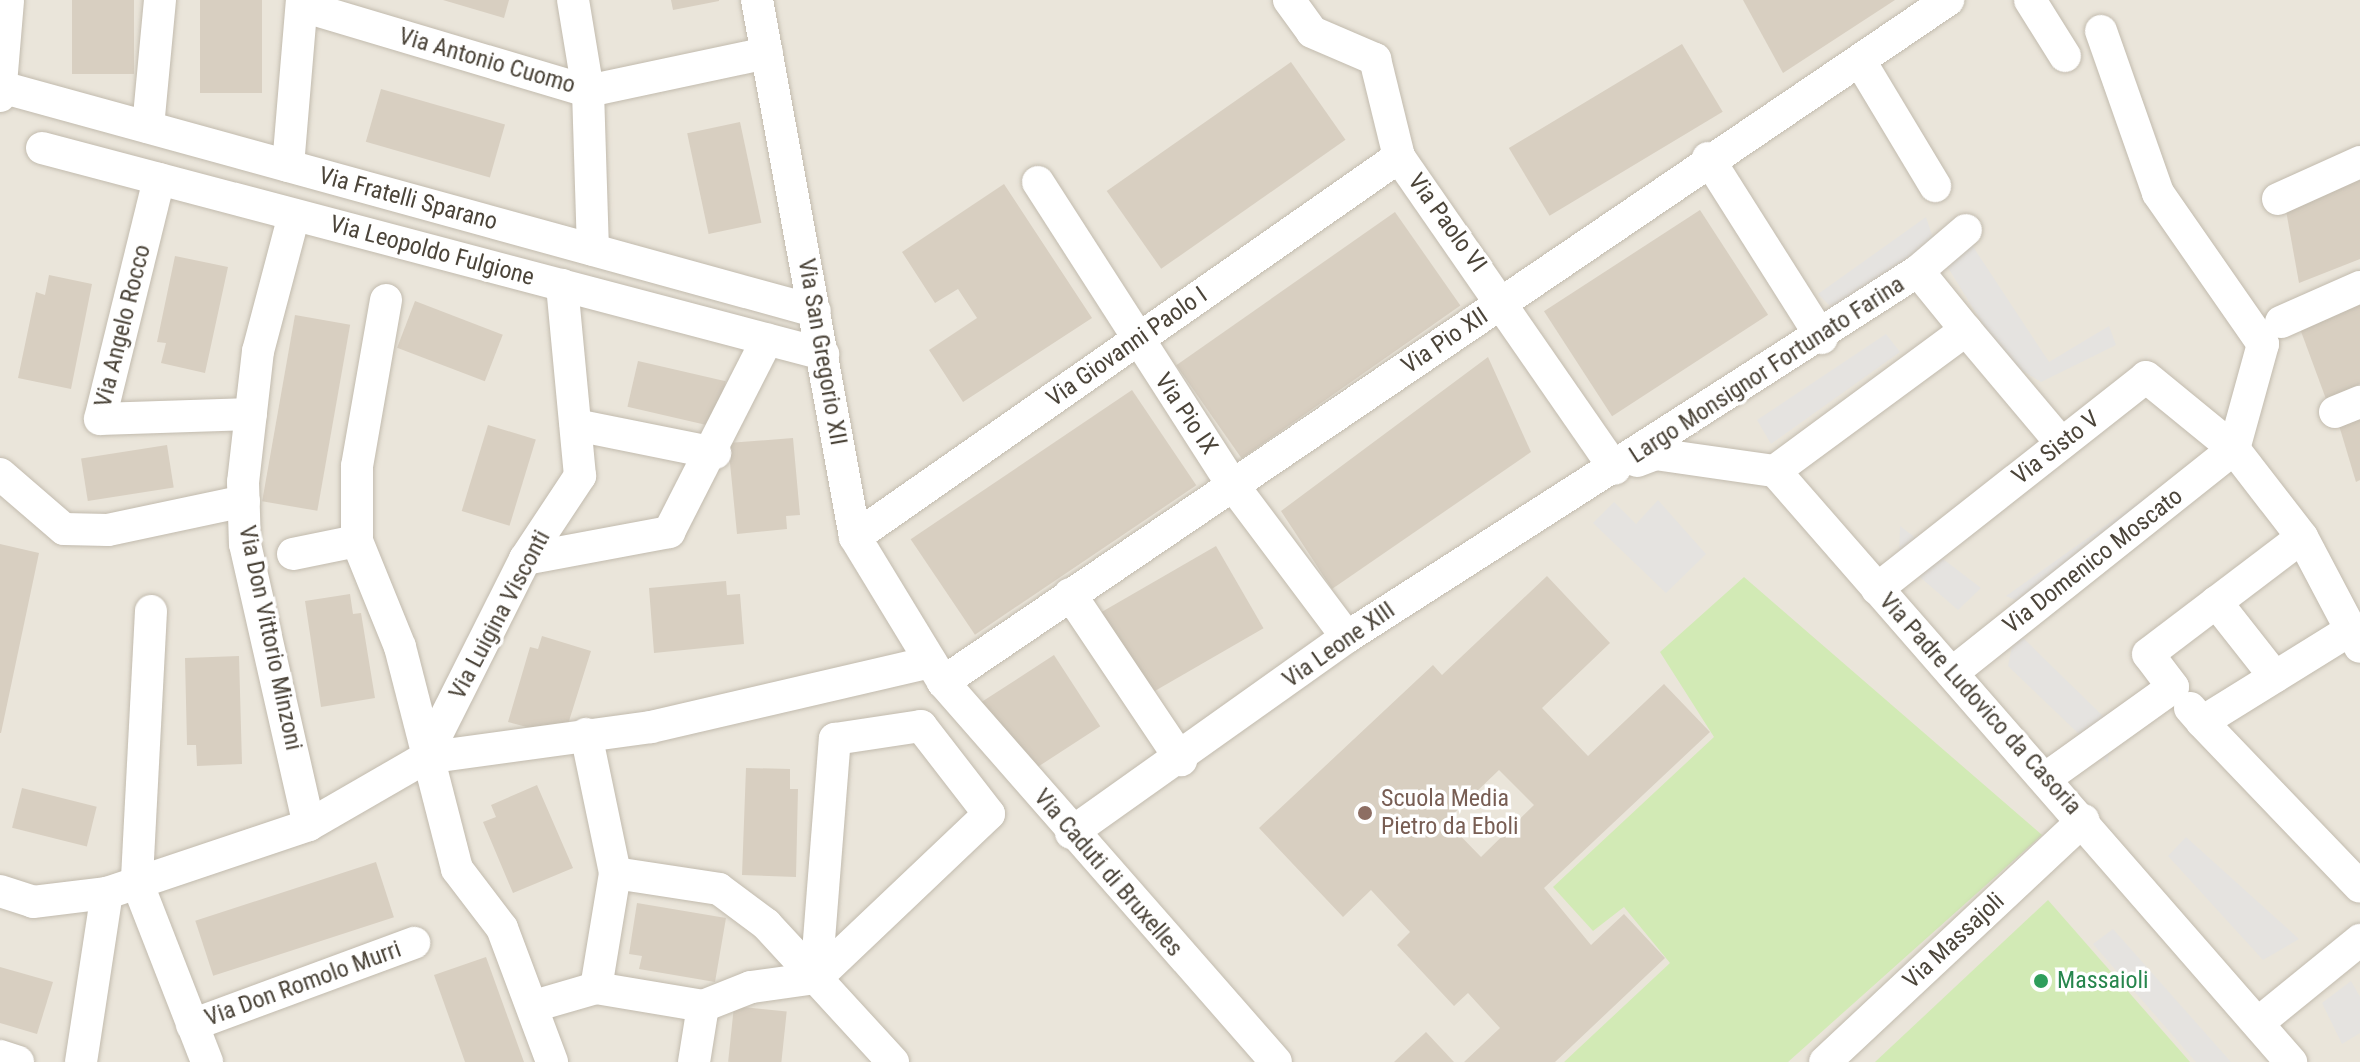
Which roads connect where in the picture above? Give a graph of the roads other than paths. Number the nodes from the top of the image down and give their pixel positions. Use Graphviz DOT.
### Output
graph roads {
  1 [pos="8,0"];
  2 [pos="160,0"];
  3 [pos="573,0"];
  4 [pos="757,0"];
  5 [pos="1289,0"];
  6 [pos="1948,0"];
  7 [pos="2030,0"];
  8 [pos="302,3"];
  9 [pos="2101,31"];
  10 [pos="767,53"];
  11 [pos="2065,56"];
  12 [pos="1860,61"];
  13 [pos="1,87"];
  14 [pos="588,91"];
  15 [pos="0,96"];
  16 [pos="148,127"];
  17 [pos="42,148"];
  18 [pos="1399,157"];
  19 [pos="1708,158"];
  20 [pos="2360,162"];
  21 [pos="288,166"];
  22 [pos="159,179"];
  23 [pos="1038,182"];
  24 [pos="1935,186"];
  25 [pos="2278,199"];
  26 [pos="294,215"];
  27 [pos="1966,230"];
  28 [pos="593,250"];
  29 [pos="1918,271"];
  30 [pos="562,285"];
  31 [pos="2360,287"];
  32 [pos="386,300"];
  33 [pos="1504,301"];
  34 [pos="815,311"];
  35 [pos="2281,322"];
  36 [pos="1966,330"];
  37 [pos="1822,338"];
  38 [pos="767,340"];
  39 [pos="1136,340"];
  40 [pos="823,354"];
  41 [pos="251,414"];
  42 [pos="576,425"];
  43 [pos="2061,443"];
  44 [pos="2234,449"];
  45 [pos="715,453"];
  46 [pos="1615,469"];
  47 [pos="1775,471"];
  48 [pos="0,474"];
  49 [pos="1232,484"];
  50 [pos="244,501"];
  51 [pos="855,537"];
  52 [pos="2302,537"];
  53 [pos="357,541"];
  54 [pos="293,554"];
  55 [pos="525,559"];
  56 [pos="1877,589"];
  57 [pos="1070,594"];
  58 [pos="2216,602"];
  59 [pos="151,611"];
  60 [pos="1347,637"];
  61 [pos="2356,638"];
  62 [pos="937,672"];
  63 [pos="1952,673"];
  64 [pos="2275,677"];
  65 [pos="2173,687"];
  66 [pos="2202,722"];
  67 [pos="586,734"];
  68 [pos="425,758"];
  69 [pos="1181,760"];
  70 [pos="2046,778"];
  71 [pos="2084,820"];
  72 [pos="309,825"];
  73 [pos="1071,833"];
  74 [pos="615,873"];
  75 [pos="137,882"];
  76 [pos="2360,887"];
  77 [pos="0,891"];
  78 [pos="107,893"];
  79 [pos="2360,940"];
  80 [pos="414,943"];
  81 [pos="816,978"];
  82 [pos="596,988"];
  83 [pos="534,1006"];
  84 [pos="703,1006"];
  85 [pos="2258,1023"];
  86 [pos="192,1025"];
  87 [pos="0,1056"];
  88 [pos="18,1062"];
  89 [pos="81,1062"];
  90 [pos="207,1062"];
  91 [pos="552,1062"];
  92 [pos="694,1062"];
  93 [pos="893,1062"];
  94 [pos="1276,1062"];
  95 [pos="1825,1062"];
  96 [pos="2291,1062"];
  1 -- 13 [label="street"];
  2 -- 16 [label="street"];
  3 -- 14 [label="street"];
  4 -- 10 [label="street, Via San Gregorio XII"];
  5 -- 18 [label="street, Via Paolo VI"];
  6 -- 12 [label="street, Via Pio XII"];
  7 -- 11 [label="street"];
  8 -- 14 [label="street, Via Antonio Cuomo"];
  8 -- 21 [label="street"];
  9 -- 44 [label="street"];
  10 -- 14 [label="street, Via Antonio Cuomo"];
  10 -- 34 [label="street, Via San Gregorio XII"];
  12 -- 19 [label="street, Via Pio XII"];
  12 -- 24 [label="street"];
  13 -- 15 [label="street"];
  13 -- 16 [label="street, Via Fratelli Sparano"];
  14 -- 28 [label="street"];
  16 -- 21 [label="street, Via Fratelli Sparano"];
  17 -- 22 [label="street, Via Leopoldo Fulgione"];
  18 -- 33 [label="street, Via Paolo VI"];
  18 -- 39 [label="street, Via Giovanni Paolo I"];
  19 -- 33 [label="street, Via Pio XII"];
  19 -- 37 [label="street"];
  20 -- 25 [label="street"];
  21 -- 28 [label="street, Via Fratelli Sparano"];
  22 -- 26 [label="street, Via Leopoldo Fulgione"];
  22 -- 41 [label="street, Via Angelo Rocco"];
  23 -- 39 [label="street, Via Pio IX"];
  26 -- 30 [label="street, Via Leopoldo Fulgione"];
  26 -- 41 [label="street, Via Don Vittorio Minzoni"];
  27 -- 29 [label="street, Largo Monsignor Fortunato Farina"];
  28 -- 34 [label="street, Via Fratelli Sparano"];
  29 -- 36 [label="street, Largo Monsignor Fortunato Farina"];
  29 -- 37 [label="street, Largo Monsignor Fortunato Farina"];
  30 -- 38 [label="street, Via Leopoldo Fulgione"];
  30 -- 42 [label="street, Via Luigina Visconti"];
  31 -- 35 [label="street"];
  32 -- 53 [label="street"];
  33 -- 46 [label="street, Via Paolo VI"];
  33 -- 49 [label="street, Via Pio XII"];
  34 -- 40 [label="street, Via San Gregorio XII"];
  36 -- 43 [label="street, Largo Monsignor Fortunato Farina"];
  36 -- 47 [label="street"];
  37 -- 46 [label="street, Largo Monsignor Fortunato Farina"];
  38 -- 40 [label="street, Via Leopoldo Fulgione"];
  38 -- 45 [label="street"];
  39 -- 49 [label="street, Via Pio IX"];
  39 -- 51 [label="street, Via Giovanni Paolo I"];
  40 -- 51 [label="street, Via San Gregorio XII"];
  41 -- 50 [label="street, Via Don Vittorio Minzoni"];
  42 -- 45 [label="street"];
  42 -- 55 [label="street, Via Luigina Visconti"];
  43 -- 44 [label="street, Via Sisto V"];
  43 -- 56 [label="street, Via Sisto V"];
  44 -- 52 [label="street"];
  44 -- 63 [label="street, Via Domenico Moscato"];
  45 -- 55 [label="street"];
  46 -- 47 [label="street"];
  46 -- 60 [label="street, Via Leone XIII"];
  47 -- 56 [label="street, Via Padre Ludovico da Casoria"];
  48 -- 50 [label="street"];
  49 -- 57 [label="street, Via Pio XII"];
  49 -- 60 [label="street, Via Pio IX"];
  50 -- 72 [label="street, Via Don Vittorio Minzoni"];
  51 -- 62 [label="street, Via San Gregorio XII"];
  52 -- 58 [label="street"];
  52 -- 61 [label="street"];
  53 -- 54 [label="street"];
  53 -- 68 [label="street"];
  55 -- 68 [label="street, Via Luigina Visconti"];
  56 -- 63 [label="street, Via Padre Ludovico da Casoria"];
  57 -- 62 [label="street, Via Pio XII"];
  57 -- 69 [label="street"];
  58 -- 64 [label="street"];
  58 -- 65 [label="street"];
  59 -- 75 [label="street"];
  60 -- 69 [label="street, Via Leone XIII"];
  61 -- 64 [label="street"];
  62 -- 67 [label="street"];
  62 -- 73 [label="street, Via Caduti di Bruxelles"];
  63 -- 70 [label="street, Via Padre Ludovico da Casoria"];
  64 -- 66 [label="street"];
  65 -- 66 [label="street"];
  65 -- 70 [label="street"];
  66 -- 76 [label="street"];
  67 -- 68 [label="street"];
  67 -- 74 [label="street"];
  68 -- 72 [label="street"];
  68 -- 83 [label="street"];
  69 -- 73 [label="street, Via Leone XIII"];
  70 -- 71 [label="street, Via Padre Ludovico da Casoria"];
  71 -- 85 [label="street, Via Padre Ludovico da Casoria"];
  71 -- 95 [label="street, Via Massajoli"];
  72 -- 75 [label="street"];
  73 -- 94 [label="street, Via Caduti di Bruxelles"];
  74 -- 81 [label="street"];
  74 -- 82 [label="street"];
  75 -- 78 [label="street"];
  75 -- 86 [label="street, Via Don Romolo Murri"];
  77 -- 78 [label="street"];
  78 -- 89 [label="street"];
  79 -- 85 [label="street"];
  80 -- 86 [label="street, Via Don Romolo Murri"];
  81 -- 81 [label="street"];
  81 -- 84 [label="street"];
  81 -- 93 [label="street"];
  82 -- 83 [label="street"];
  82 -- 84 [label="street"];
  83 -- 91 [label="street"];
  84 -- 92 [label="street"];
  85 -- 96 [label="street, Via Padre Ludovico da Casoria"];
  86 -- 90 [label="street, Via Don Romolo Murri"];
  87 -- 88 [label="street"];
}
